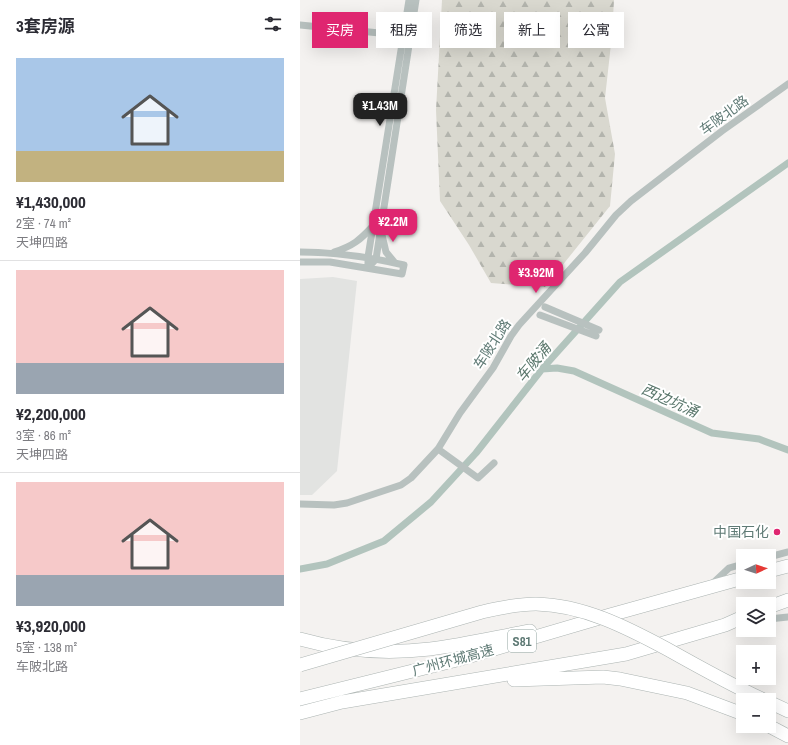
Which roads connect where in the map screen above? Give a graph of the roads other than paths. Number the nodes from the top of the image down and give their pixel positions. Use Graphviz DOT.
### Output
graph roads {
  1 [pos="409,0"];
  2 [pos="416,0"];
  3 [pos="408,12"];
  4 [pos="413,12"];
  5 [pos="300,25"];
  6 [pos="376,33"];
  7 [pos="405,48"];
  8 [pos="405,48"];
  9 [pos="788,84"];
  10 [pos="373,226"];
  11 [pos="381,228"];
  12 [pos="300,252"];
  13 [pos="331,253"];
  14 [pos="368,257"];
  15 [pos="376,259"];
  16 [pos="300,262"];
  17 [pos="395,263"];
  18 [pos="368,268"];
  19 [pos="545,306"];
  20 [pos="540,315"];
  21 [pos="438,449"];
  22 [pos="494,463"];
  23 [pos="300,504"];
  24 [pos="788,552"];
  25 [pos="776,555"];
  26 [pos="736,566"];
  27 [pos="788,566"];
  28 [pos="776,569"];
  29 [pos="736,580"];
  30 [pos="707,588"];
  31 [pos="788,600"];
  32 [pos="776,604"];
  33 [pos="610,615"];
  34 [pos="788,617"];
  35 [pos="776,618"];
  36 [pos="736,621"];
  37 [pos="736,623"];
  38 [pos="725,625"];
  39 [pos="300,639"];
  40 [pos="300,665"];
  41 [pos="464,681"];
  42 [pos="751,693"];
  43 [pos="300,699"];
  44 [pos="776,705"];
  45 [pos="736,711"];
  46 [pos="788,711"];
  47 [pos="300,713"];
  48 [pos="776,730"];
  49 [pos="788,736"];
  1 -- 3 [label="street"];
  2 -- 4 [label="street"];
  5 -- 6 [label="street"];
  7 -- 10 [label="street"];
  8 -- 11 [label="street"];
  9 -- 21 [label="street, 车陂北路"];
  10 -- 13 [label="street"];
  10 -- 14 [label="street"];
  11 -- 15 [label="street"];
  11 -- 17 [label="street"];
  12 -- 13 [label="street"];
  13 -- 14 [label="street"];
  14 -- 15 [label="street"];
  14 -- 18 [label="street"];
  15 -- 17 [label="street"];
  15 -- 18 [label="street"];
  16 -- 18 [label="street"];
  17 -- 18 [label="street"];
  19 -- 20 [label="street"];
  21 -- 22 [label="street"];
  21 -- 23 [label="street, 车陂北路"];
  24 -- 25 [label="street"];
  26 -- 30 [label="street"];
  27 -- 28 [label="highway"];
  29 -- 30 [label="highway, 广州环城高速 / S81"];
  30 -- 33 [label="highway, 广州环城高速 / S81"];
  31 -- 32 [label="highway"];
  33 -- 39 [label="highway"];
  33 -- 43 [label="highway, 广州环城高速 / S81"];
  34 -- 35 [label="street"];
  36 -- 38 [label="highway, 广州环城高速 / S81"];
  37 -- 38 [label="street"];
  38 -- 41 [label="highway, 广州环城高速 / S81"];
  40 -- 42 [label="highway, bridge"];
  41 -- 45 [label="highway"];
  41 -- 47 [label="highway, 广州环城高速 / S81"];
  44 -- 46 [label="highway"];
  48 -- 49 [label="highway"];
}
